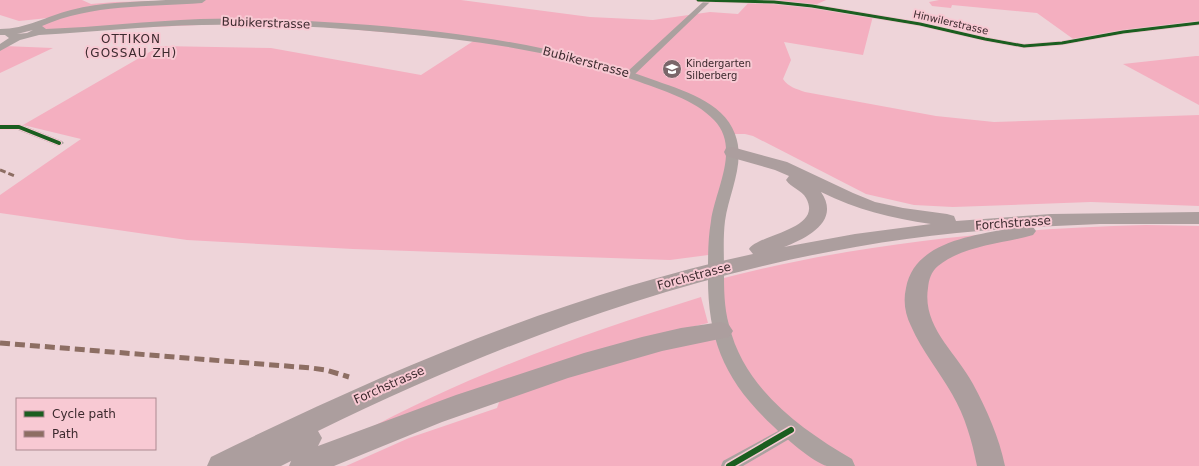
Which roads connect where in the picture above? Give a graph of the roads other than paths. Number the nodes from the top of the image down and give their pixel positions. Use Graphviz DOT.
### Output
graph roads {
  1 [pos="202,0"];
  2 [pos="698,0"];
  3 [pos="709,0"];
  4 [pos="1199,23"];
  5 [pos="36,29"];
  6 [pos="0,32"];
  7 [pos="15,34"];
  8 [pos="0,48"];
  9 [pos="630,74"];
  10 [pos="0,127"];
  11 [pos="59,143"];
  12 [pos="732,157"];
  13 [pos="1199,218"];
  14 [pos="999,223"];
  15 [pos="1199,226"];
  16 [pos="1035,229"];
  17 [pos="692,276"];
  18 [pos="721,331"];
  19 [pos="791,430"];
  20 [pos="221,466"];
  21 [pos="253,466"];
  22 [pos="303,466"];
  23 [pos="729,466"];
  24 [pos="844,466"];
  25 [pos="991,466"];
  1 -- 5 [label="main road"];
  2 -- 3 [label="street, Hinwilerstrasse"];
  3 -- 4 [label="street, Hinwilerstrasse"];
  3 -- 9 [label="street"];
  5 -- 7 [label="main road"];
  5 -- 9 [label="main road, Bubikerstrasse"];
  6 -- 7 [label="main road"];
  7 -- 8 [label="main road"];
  9 -- 12 [label="main road, Bubikerstrasse"];
  10 -- 11 [label="street"];
  12 -- 14 [label="highway"];
  12 -- 17 [label="highway"];
  12 -- 18 [label="main road, Bubikerstrasse"];
  13 -- 14 [label="highway, Forchstrasse"];
  14 -- 17 [label="highway, Forchstrasse"];
  15 -- 16 [label="highway, Forchstrasse"];
  16 -- 21 [label="highway, Forchstrasse"];
  16 -- 25 [label="highway"];
  17 -- 20 [label="highway, Forchstrasse"];
  18 -- 19 [label="main road, Bubikerstrasse"];
  18 -- 22 [label="highway"];
  19 -- 23 [label="street"];
  19 -- 24 [label="main road, Bubikerstrasse"];
}
